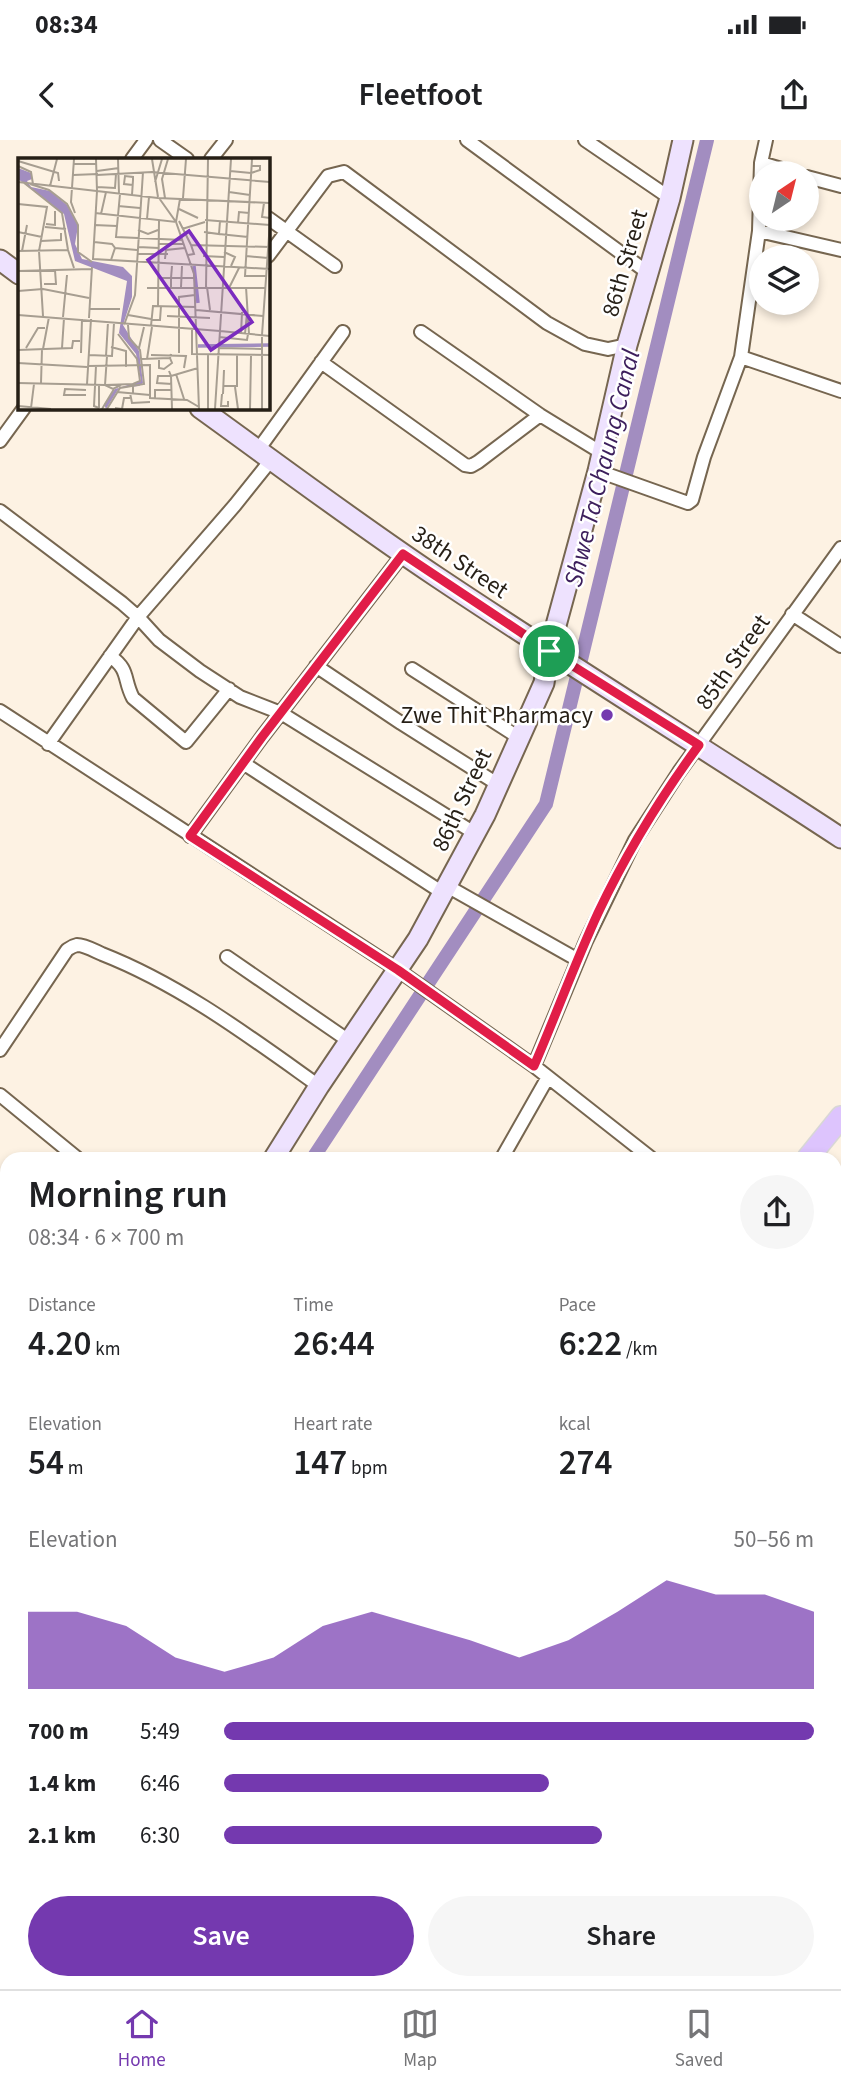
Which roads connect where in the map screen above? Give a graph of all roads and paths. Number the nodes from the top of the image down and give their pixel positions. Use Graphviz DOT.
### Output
graph roads {
  1 [pos="146,140"];
  2 [pos="160,140"];
  3 [pos="226,140"];
  4 [pos="467,140"];
  5 [pos="585,140"];
  6 [pos="683,140"];
  7 [pos="766,140"];
  8 [pos="133,158"];
  9 [pos="186,158"];
  10 [pos="212,158"];
  11 [pos="761,161"];
  12 [pos="819,180"];
  13 [pos="841,186"];
  14 [pos="670,198"];
  15 [pos="270,220"];
  16 [pos="285,231"];
  17 [pos="759,231"];
  18 [pos="763,231"];
  19 [pos="841,250"];
  20 [pos="270,253"];
  21 [pos="0,260"];
  22 [pos="335,265"];
  23 [pos="647,272"];
  24 [pos="18,273"];
  25 [pos="344,332"];
  26 [pos="421,332"];
  27 [pos="627,345"];
  28 [pos="741,357"];
  29 [pos="321,362"];
  30 [pos="841,391"];
  31 [pos="23,410"];
  32 [pos="203,410"];
  33 [pos="540,415"];
  34 [pos="0,441"];
  35 [pos="265,455"];
  36 [pos="604,467"];
  37 [pos="0,511"];
  38 [pos="841,548"];
  39 [pos="403,554"];
  40 [pos="792,614"];
  41 [pos="138,617"];
  42 [pos="841,646"];
  43 [pos="549,651"];
  44 [pos="110,656"];
  45 [pos="316,666"];
  46 [pos="412,669"];
  47 [pos="229,689"];
  48 [pos="0,711"];
  49 [pos="281,713"];
  50 [pos="518,737"];
  51 [pos="48,744"];
  52 [pos="699,745"];
  53 [pos="243,763"];
  54 [pos="499,785"];
  55 [pos="476,834"];
  56 [pos="190,836"];
  57 [pos="841,838"];
  58 [pos="445,890"];
  59 [pos="227,957"];
  60 [pos="578,960"];
  61 [pos="399,970"];
  62 [pos="349,1041"];
  63 [pos="0,1050"];
  64 [pos="534,1066"];
  65 [pos="548,1077"];
  66 [pos="319,1086"];
  67 [pos="0,1095"];
  68 [pos="841,1117"];
  69 [pos="70,1152"];
  70 [pos="278,1152"];
  71 [pos="505,1152"];
  72 [pos="643,1152"];
  73 [pos="813,1152"];
  1 -- 8 [label="street"];
  2 -- 9 [label="street"];
  3 -- 10 [label="street"];
  4 -- 23 [label="street"];
  5 -- 14 [label="street"];
  6 -- 14 [label="main road, 86th Street"];
  7 -- 11 [label="street"];
  12 -- 13 [label="street"];
  14 -- 23 [label="main road, 86th Street"];
  15 -- 16 [label="street"];
  16 -- 20 [label="street"];
  16 -- 22 [label="street"];
  16 -- 27 [label="street"];
  17 -- 28 [label="street"];
  18 -- 19 [label="street"];
  21 -- 24 [label="main road"];
  23 -- 27 [label="main road, 86th Street"];
  25 -- 29 [label="street"];
  26 -- 33 [label="street"];
  27 -- 36 [label="main road, 86th Street"];
  28 -- 30 [label="street"];
  28 -- 36 [label="street"];
  29 -- 33 [label="street"];
  29 -- 35 [label="street"];
  31 -- 34 [label="street"];
  32 -- 35 [label="main road, 38th Street"];
  33 -- 36 [label="street"];
  35 -- 39 [label="main road, 38th Street"];
  35 -- 41 [label="street"];
  36 -- 43 [label="main road, 86th Street"];
  37 -- 41 [label="street"];
  38 -- 40 [label="street, 85th Street"];
  39 -- 43 [label="main road, 38th Street"];
  39 -- 45 [label="street"];
  40 -- 42 [label="street"];
  40 -- 52 [label="street, 85th Street"];
  41 -- 44 [label="street"];
  41 -- 47 [label="street"];
  43 -- 50 [label="main road, 86th Street"];
  43 -- 52 [label="main road, 38th Street"];
  44 -- 47 [label="street"];
  44 -- 51 [label="street"];
  45 -- 49 [label="street"];
  45 -- 54 [label="street"];
  46 -- 50 [label="street"];
  47 -- 49 [label="street"];
  48 -- 51 [label="street"];
  49 -- 53 [label="street"];
  49 -- 55 [label="street"];
  50 -- 54 [label="main road, 86th Street"];
  51 -- 56 [label="street"];
  52 -- 57 [label="main road, 38th Street"];
  52 -- 60 [label="street, 85th Street"];
  53 -- 56 [label="street"];
  53 -- 58 [label="street"];
  54 -- 55 [label="main road, 86th Street"];
  55 -- 58 [label="main road, 86th Street"];
  56 -- 61 [label="street"];
  58 -- 60 [label="street"];
  58 -- 61 [label="main road, 86th Street"];
  59 -- 62 [label="street"];
  60 -- 64 [label="street, 85th Street"];
  61 -- 62 [label="main road, 86th Street"];
  61 -- 64 [label="street"];
  62 -- 66 [label="main road, 86th Street"];
  63 -- 66 [label="street"];
  64 -- 65 [label="street"];
  65 -- 71 [label="street"];
  65 -- 72 [label="street"];
  66 -- 70 [label="main road, 86th Street"];
  67 -- 69 [label="street"];
  68 -- 73 [label="main road"];
}
